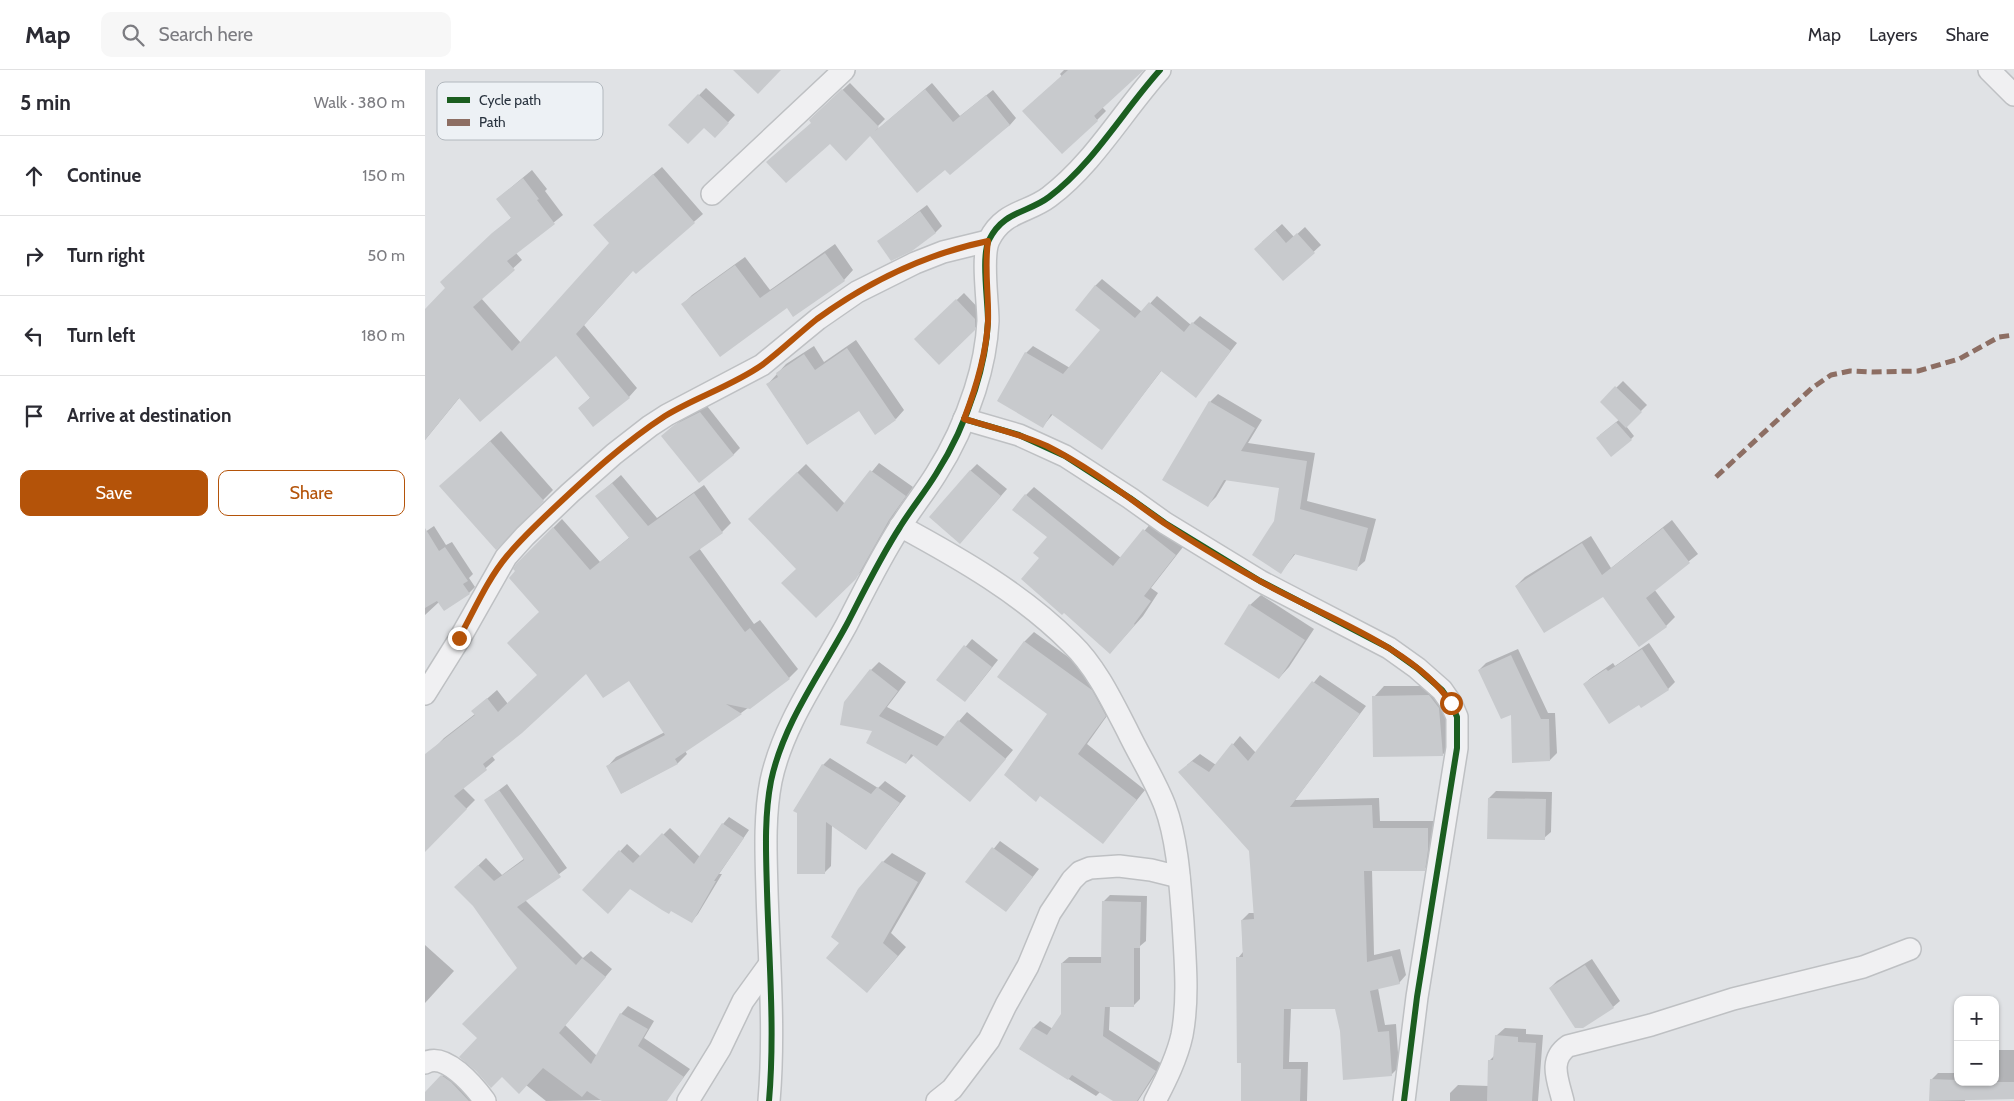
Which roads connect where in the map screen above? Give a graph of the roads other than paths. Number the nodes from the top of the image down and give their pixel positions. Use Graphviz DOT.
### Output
graph roads {
  1 [pos="844,70"];
  2 [pos="1160,70"];
  3 [pos="1989,70"];
  4 [pos="2014,95"];
  5 [pos="712,194"];
  6 [pos="988,241"];
  7 [pos="964,419"];
  8 [pos="900,526"];
  9 [pos="425,694"];
  10 [pos="1179,877"];
  11 [pos="1910,949"];
  12 [pos="769,965"];
  13 [pos="425,1063"];
  14 [pos="485,1101"];
  15 [pos="687,1101"];
  16 [pos="769,1101"];
  17 [pos="937,1101"];
  18 [pos="1155,1101"];
  19 [pos="1404,1101"];
  20 [pos="1563,1101"];
  1 -- 5 [label="street"];
  2 -- 6 [label="street"];
  3 -- 4 [label="street"];
  6 -- 7 [label="street"];
  6 -- 9 [label="street"];
  7 -- 8 [label="street"];
  7 -- 19 [label="street"];
  8 -- 10 [label="street"];
  8 -- 12 [label="street"];
  10 -- 17 [label="street"];
  10 -- 18 [label="street"];
  11 -- 20 [label="street"];
  12 -- 15 [label="street"];
  12 -- 16 [label="street"];
  13 -- 14 [label="street"];
}
